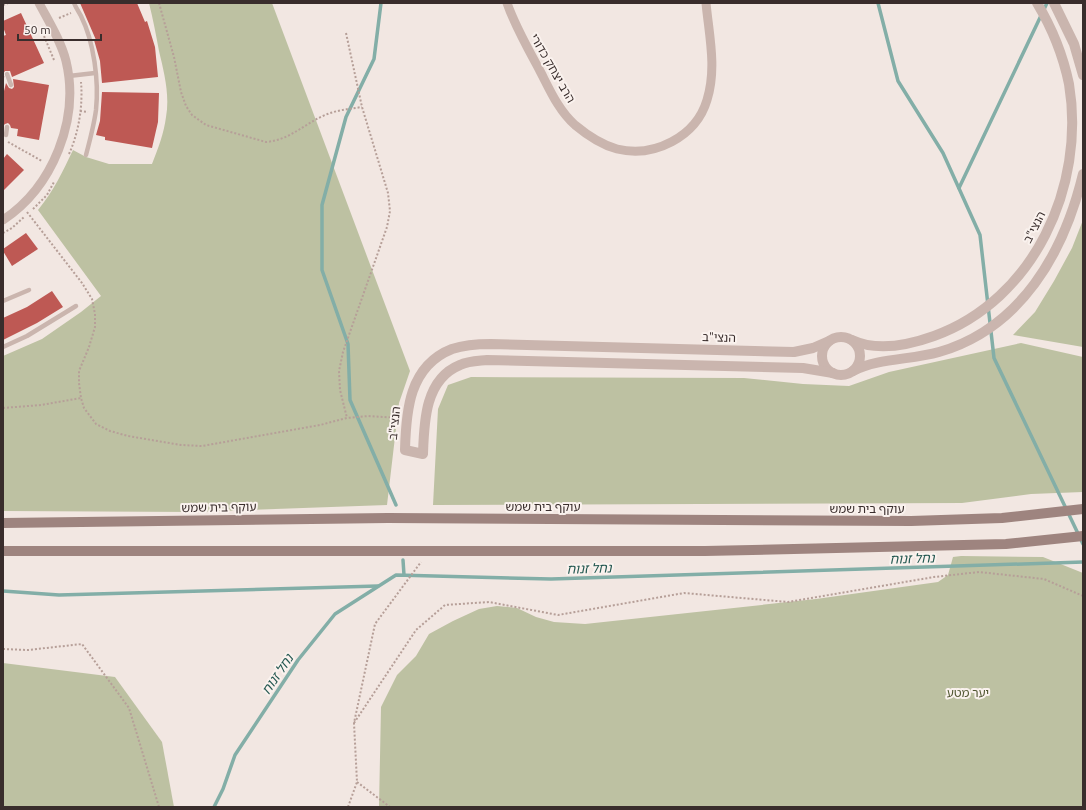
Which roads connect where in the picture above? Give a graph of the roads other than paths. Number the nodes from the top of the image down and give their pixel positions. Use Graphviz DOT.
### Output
graph roads {
  1 [pos="39,3"];
  2 [pos="74,3"];
  3 [pos="508,3"];
  4 [pos="706,3"];
  5 [pos="1037,3"];
  6 [pos="1054,3"];
  7 [pos="95,73"];
  8 [pos="7,74"];
  9 [pos="1083,75"];
  10 [pos="69,76"];
  11 [pos="11,85"];
  12 [pos="7,127"];
  13 [pos="6,135"];
  14 [pos="86,155"];
  15 [pos="1083,174"];
  16 [pos="3,220"];
  17 [pos="28,290"];
  18 [pos="3,301"];
  19 [pos="76,306"];
  20 [pos="830,340"];
  21 [pos="852,340"];
  22 [pos="3,347"];
  23 [pos="852,371"];
  24 [pos="833,373"];
  25 [pos="1083,509"];
  26 [pos="3,522"];
  27 [pos="1083,536"];
  28 [pos="3,551"];
  1 -- 10 [label="street"];
  2 -- 7 [label="lane"];
  3 -- 4 [label="street, הרב יצחק כדורי"];
  5 -- 21 [label="street, הנצי\"ב"];
  6 -- 9 [label="street"];
  7 -- 10 [label="lane"];
  7 -- 14 [label="lane"];
  8 -- 11 [label="lane"];
  10 -- 16 [label="street"];
  12 -- 13 [label="lane"];
  15 -- 23 [label="street"];
  17 -- 18 [label="lane"];
  19 -- 22 [label="lane"];
  20 -- 21 [label="street"];
  20 -- 24 [label="street"];
  20 -- 24 [label="street, הנצי\"ב"];
  21 -- 23 [label="street"];
  23 -- 24 [label="street"];
  25 -- 26 [label="main road, עוקף בית שמש"];
  27 -- 28 [label="main road"];
}
